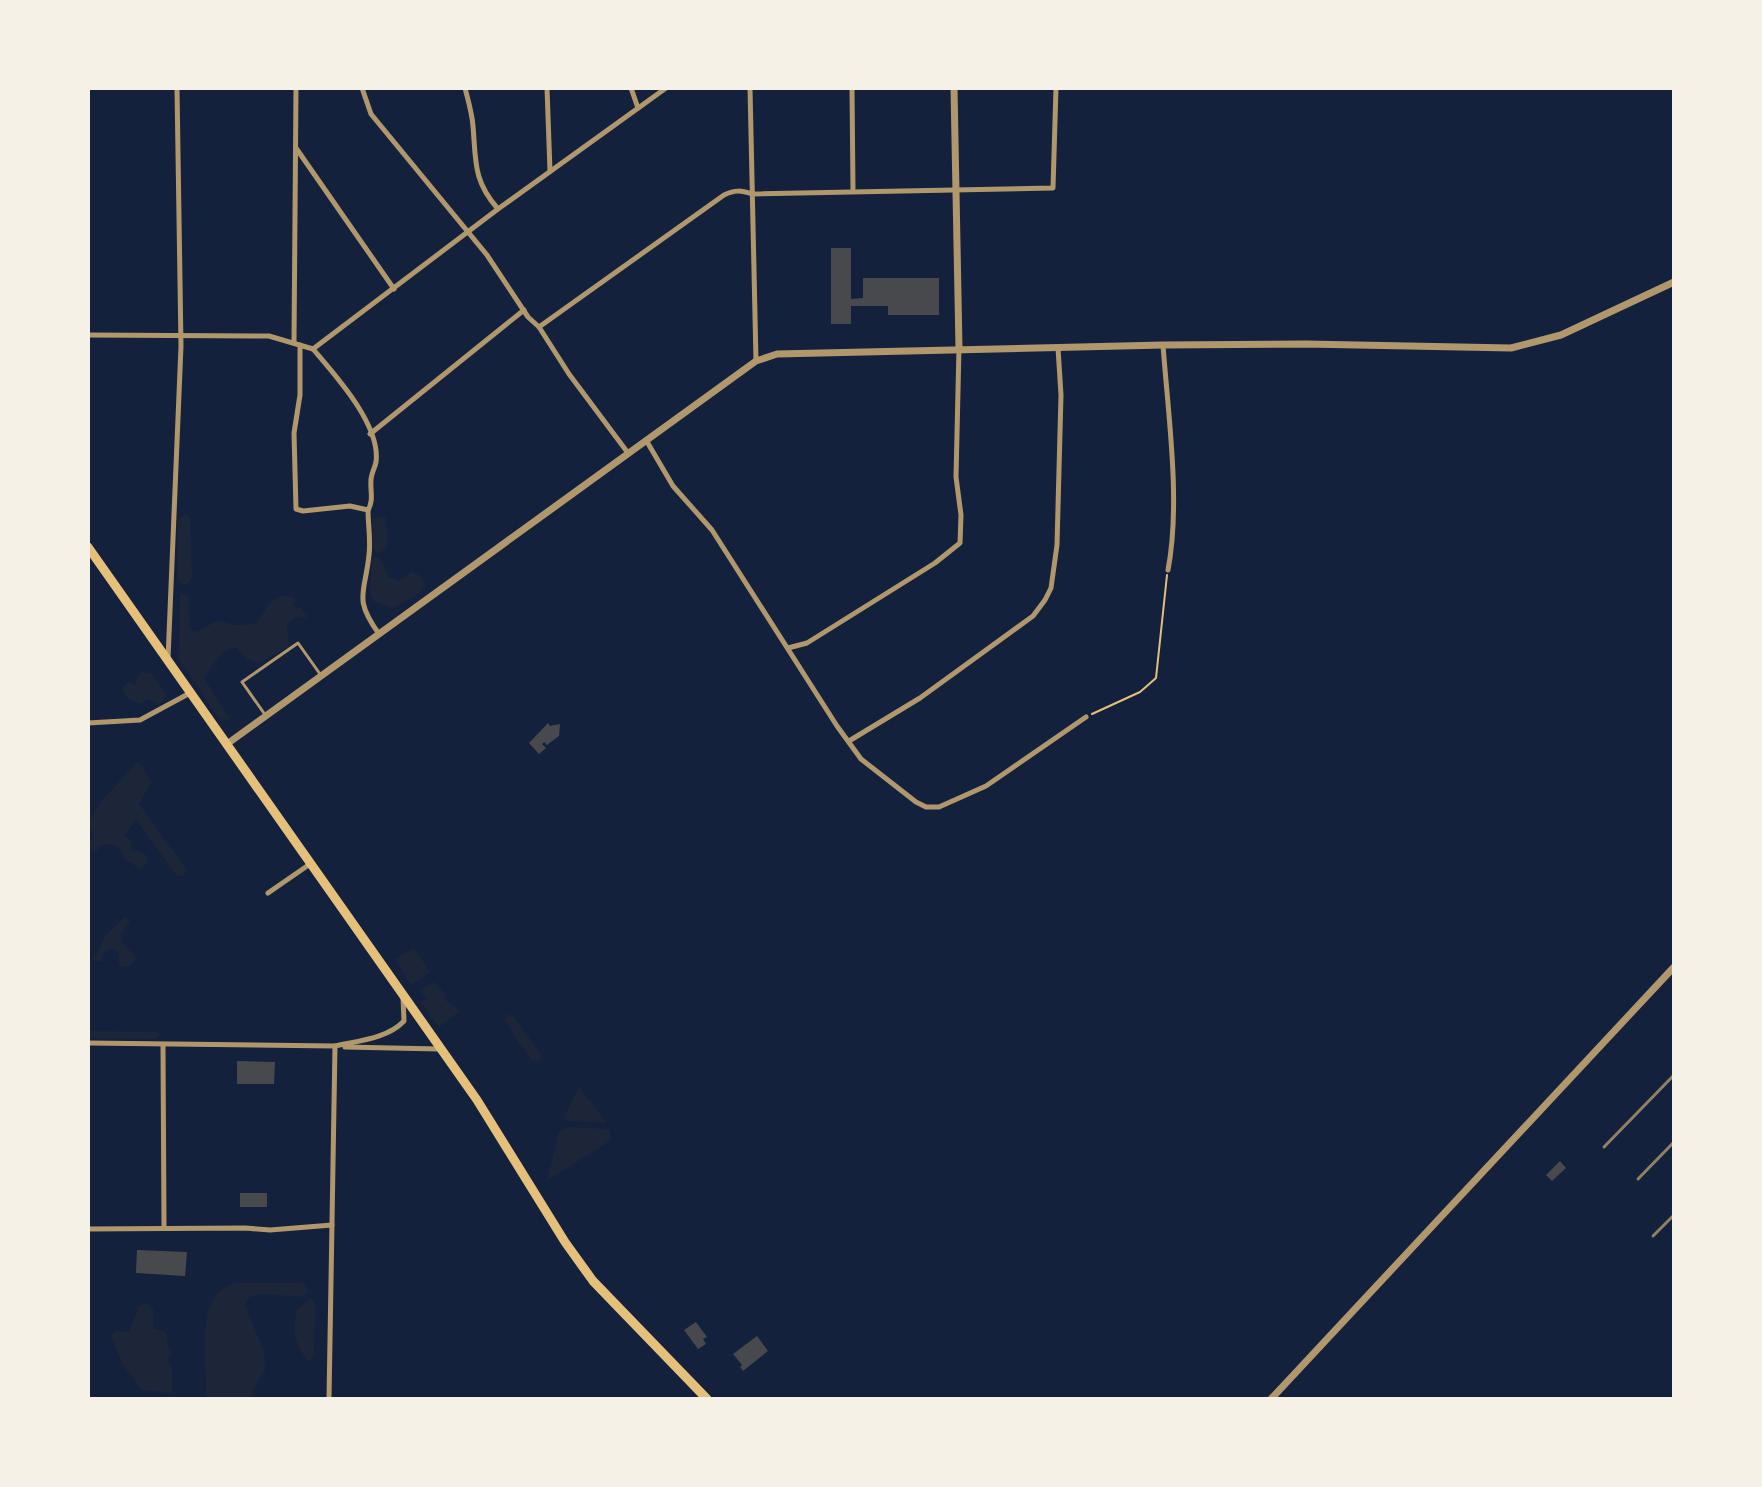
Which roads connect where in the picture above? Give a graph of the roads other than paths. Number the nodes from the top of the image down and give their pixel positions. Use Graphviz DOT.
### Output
graph roads {
  1 [pos="177,88"];
  2 [pos="296,88"];
  3 [pos="362,88"];
  4 [pos="465,88"];
  5 [pos="547,88"];
  6 [pos="631,88"];
  7 [pos="666,88"];
  8 [pos="750,88"];
  9 [pos="852,88"];
  10 [pos="954,88"];
  11 [pos="1056,88"];
  12 [pos="638,108"];
  13 [pos="295,147"];
  14 [pos="550,172"];
  15 [pos="853,191"];
  16 [pos="956,191"];
  17 [pos="752,194"];
  18 [pos="498,209"];
  19 [pos="470,232"];
  20 [pos="1674,282"];
  21 [pos="394,289"];
  22 [pos="524,310"];
  23 [pos="539,327"];
  24 [pos="88,335"];
  25 [pos="180,336"];
  26 [pos="297,343"];
  27 [pos="1163,345"];
  28 [pos="959,348"];
  29 [pos="1058,348"];
  30 [pos="313,349"];
  31 [pos="756,361"];
  32 [pos="370,434"];
  33 [pos="646,439"];
  34 [pos="628,453"];
  35 [pos="368,510"];
  36 [pos="90,552"];
  37 [pos="1168,570"];
  38 [pos="379,634"];
  39 [pos="788,648"];
  40 [pos="168,660"];
  41 [pos="321,676"];
  42 [pos="191,693"];
  43 [pos="266,716"];
  44 [pos="1086,717"];
  45 [pos="88,723"];
  46 [pos="849,741"];
  47 [pos="227,744"];
  48 [pos="310,864"];
  49 [pos="268,893"];
  50 [pos="1674,967"];
  51 [pos="403,992"];
  52 [pos="88,1043"];
  53 [pos="163,1045"];
  54 [pos="335,1046"];
  55 [pos="441,1049"];
  56 [pos="332,1225"];
  57 [pos="164,1227"];
  58 [pos="88,1229"];
  59 [pos="329,1399"];
  60 [pos="707,1399"];
  61 [pos="1271,1399"];
  1 -- 25 [label="street"];
  2 -- 13 [label="street"];
  3 -- 19 [label="street"];
  4 -- 18 [label="street"];
  5 -- 14 [label="street"];
  6 -- 12 [label="street"];
  7 -- 12 [label="street"];
  8 -- 17 [label="street"];
  9 -- 15 [label="street"];
  10 -- 16 [label="street"];
  11 -- 16 [label="street"];
  12 -- 14 [label="street"];
  13 -- 21 [label="street"];
  13 -- 26 [label="street"];
  14 -- 18 [label="street"];
  15 -- 16 [label="street"];
  15 -- 17 [label="street"];
  16 -- 28 [label="street"];
  17 -- 23 [label="street"];
  17 -- 31 [label="street"];
  18 -- 19 [label="street"];
  19 -- 21 [label="street"];
  19 -- 22 [label="street"];
  20 -- 27 [label="street"];
  21 -- 30 [label="street"];
  22 -- 23 [label="street"];
  22 -- 32 [label="street"];
  23 -- 34 [label="street"];
  24 -- 25 [label="street"];
  25 -- 26 [label="street"];
  25 -- 40 [label="street"];
  26 -- 30 [label="street"];
  26 -- 35 [label="street"];
  27 -- 29 [label="street"];
  27 -- 37 [label="street"];
  28 -- 29 [label="street"];
  28 -- 31 [label="street"];
  28 -- 39 [label="street"];
  29 -- 46 [label="street"];
  30 -- 32 [label="street"];
  31 -- 33 [label="street"];
  32 -- 35 [label="street"];
  33 -- 34 [label="street"];
  33 -- 39 [label="street"];
  34 -- 38 [label="street"];
  35 -- 38 [label="street"];
  36 -- 40 [label="highway"];
  38 -- 41 [label="street"];
  39 -- 46 [label="street"];
  40 -- 42 [label="highway"];
  41 -- 43 [label="street"];
  41 -- 43 [label="lane"];
  42 -- 45 [label="street"];
  42 -- 47 [label="highway"];
  43 -- 47 [label="street"];
  44 -- 46 [label="street"];
  47 -- 48 [label="highway"];
  48 -- 49 [label="street"];
  48 -- 51 [label="highway"];
  50 -- 61 [label="street"];
  51 -- 54 [label="street"];
  51 -- 55 [label="highway"];
  52 -- 53 [label="street"];
  53 -- 54 [label="street"];
  53 -- 57 [label="street"];
  54 -- 55 [label="street"];
  54 -- 56 [label="street"];
  55 -- 60 [label="highway"];
  56 -- 57 [label="street"];
  56 -- 59 [label="street"];
  57 -- 58 [label="street"];
}
